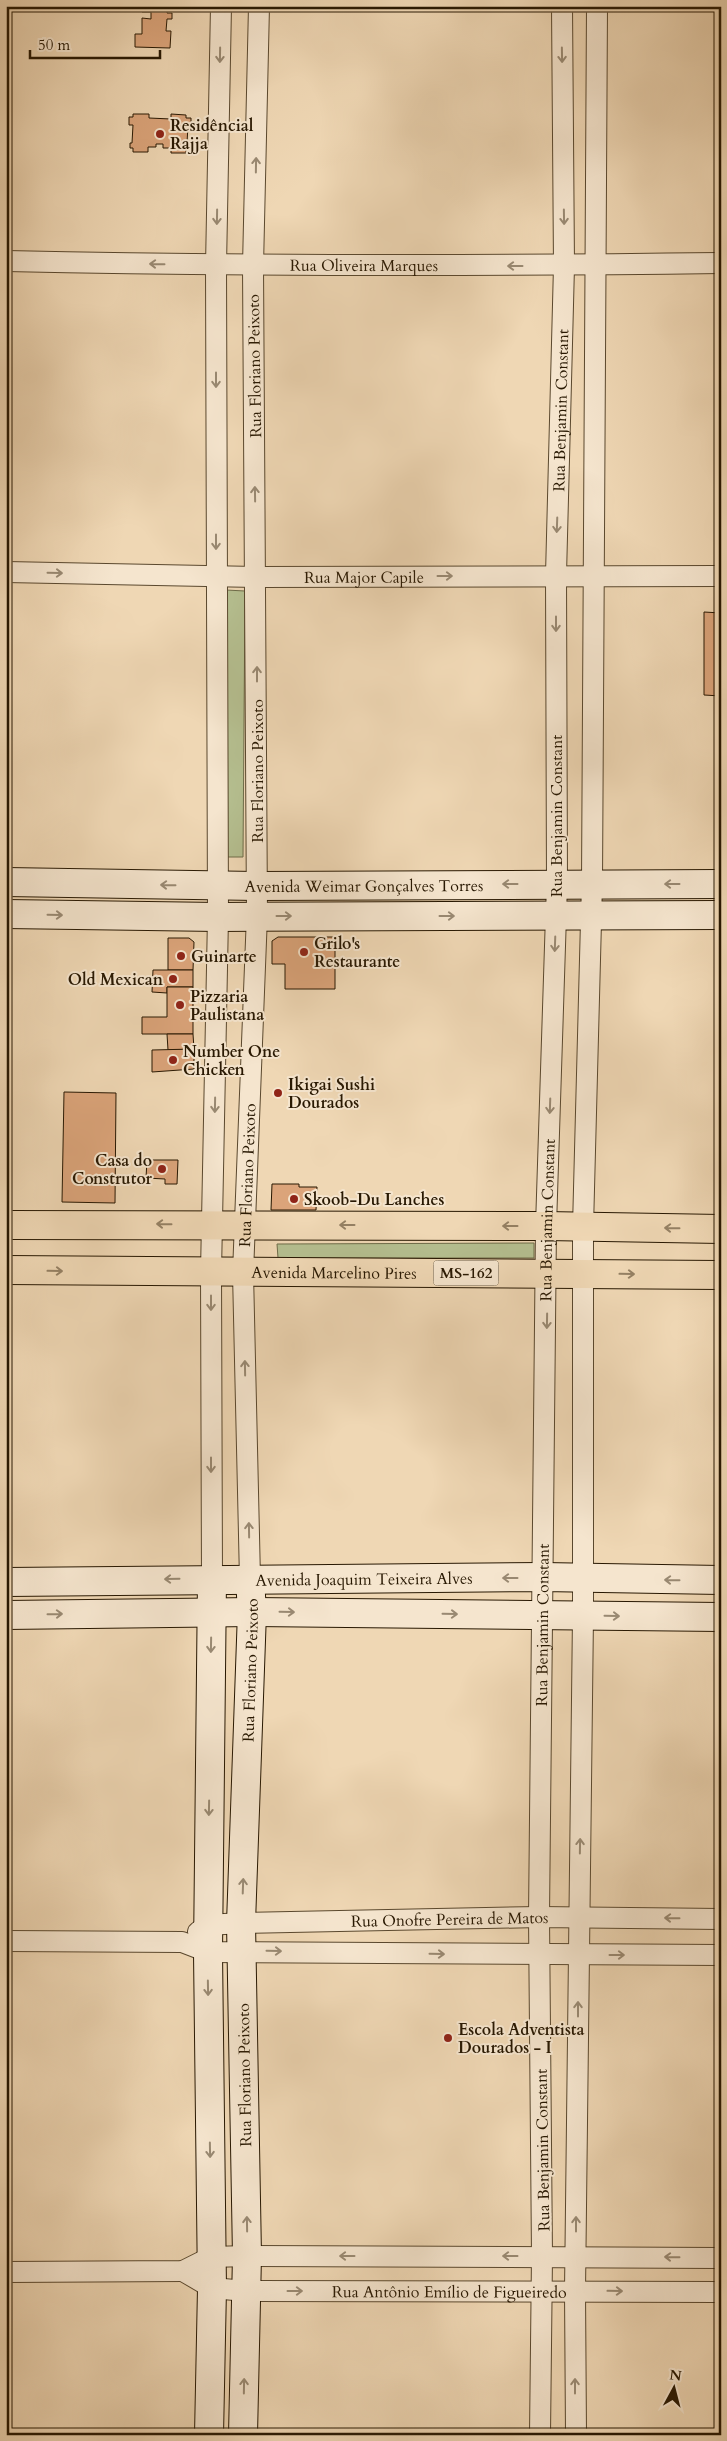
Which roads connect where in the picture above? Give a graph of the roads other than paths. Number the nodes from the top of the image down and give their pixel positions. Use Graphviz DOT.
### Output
graph roads {
  1 [pos="221,6"];
  2 [pos="259,6"];
  3 [pos="562,6"];
  4 [pos="597,6"];
  5 [pos="6,261"];
  6 [pos="721,263"];
  7 [pos="598,264"];
  8 [pos="216,266"];
  9 [pos="253,266"];
  10 [pos="564,266"];
  11 [pos="6,572"];
  12 [pos="556,575"];
  13 [pos="593,575"];
  14 [pos="216,576"];
  15 [pos="721,576"];
  16 [pos="256,577"];
  17 [pos="6,882"];
  18 [pos="557,884"];
  19 [pos="592,884"];
  20 [pos="721,884"];
  21 [pos="217,885"];
  22 [pos="257,886"];
  23 [pos="6,914"];
  24 [pos="590,915"];
  25 [pos="721,915"];
  26 [pos="257,916"];
  27 [pos="556,916"];
  28 [pos="218,917"];
  29 [pos="6,1225"];
  30 [pos="213,1225"];
  31 [pos="245,1225"];
  32 [pos="546,1226"];
  33 [pos="583,1227"];
  34 [pos="721,1229"];
  35 [pos="6,1270"];
  36 [pos="210,1272"];
  37 [pos="243,1273"];
  38 [pos="547,1273"];
  39 [pos="584,1273"];
  40 [pos="721,1275"];
  41 [pos="544,1578"];
  42 [pos="212,1579"];
  43 [pos="250,1579"];
  44 [pos="582,1579"];
  45 [pos="721,1580"];
  46 [pos="6,1582"];
  47 [pos="252,1612"];
  48 [pos="211,1613"];
  49 [pos="6,1615"];
  50 [pos="544,1615"];
  51 [pos="582,1615"];
  52 [pos="721,1617"];
  53 [pos="539,1916"];
  54 [pos="579,1917"];
  55 [pos="721,1919"];
  56 [pos="241,1923"];
  57 [pos="208,1925"];
  58 [pos="6,1941"];
  59 [pos="182,1942"];
  60 [pos="242,1951"];
  61 [pos="208,1952"];
  62 [pos="540,1955"];
  63 [pos="578,1955"];
  64 [pos="721,1955"];
  65 [pos="248,2256"];
  66 [pos="542,2256"];
  67 [pos="576,2256"];
  68 [pos="211,2257"];
  69 [pos="721,2258"];
  70 [pos="183,2271"];
  71 [pos="6,2272"];
  72 [pos="212,2288"];
  73 [pos="540,2290"];
  74 [pos="246,2291"];
  75 [pos="575,2291"];
  76 [pos="721,2292"];
  77 [pos="209,2435"];
  78 [pos="243,2435"];
  79 [pos="540,2435"];
  80 [pos="576,2435"];
  1 -- 8 [label="street, Rua Floriano Peixoto, one-way"];
  9 -- 2 [label="street, Rua Floriano Peixoto, one-way"];
  3 -- 10 [label="street, Rua Benjamin Constant, one-way"];
  4 -- 7 [label="street, Rua Benjamin Constant"];
  8 -- 5 [label="street, Rua Oliveira Marques, one-way"];
  6 -- 7 [label="street, Rua Oliveira Marques"];
  7 -- 10 [label="street, Rua Oliveira Marques"];
  7 -- 13 [label="street, Rua Benjamin Constant"];
  8 -- 9 [label="street, Rua Oliveira Marques"];
  8 -- 14 [label="street, Rua Floriano Peixoto, one-way"];
  10 -- 9 [label="street, Rua Oliveira Marques, one-way"];
  16 -- 9 [label="street, Rua Floriano Peixoto, one-way"];
  10 -- 12 [label="street, Rua Benjamin Constant, one-way"];
  11 -- 14 [label="street, Rua Major Capile, one-way"];
  12 -- 13 [label="street, Rua Major Capile"];
  16 -- 12 [label="street, Rua Major Capile, one-way"];
  12 -- 18 [label="street, Rua Benjamin Constant, one-way"];
  13 -- 15 [label="street, Rua Major Capile"];
  13 -- 19 [label="street, Rua Benjamin Constant"];
  14 -- 16 [label="street, Rua Major Capile"];
  14 -- 21 [label="street, Rua Floriano Peixoto"];
  22 -- 16 [label="street, Rua Floriano Peixoto, one-way"];
  21 -- 17 [label="main road, Avenida Weimar Gonçalves Torres, one-way"];
  18 -- 19 [label="main road, Avenida Weimar Gonçalves Torres"];
  18 -- 22 [label="main road, Avenida Weimar Gonçalves Torres, one-way"];
  18 -- 27 [label="street, Rua Benjamin Constant"];
  20 -- 19 [label="main road, Avenida Weimar Gonçalves Torres, one-way"];
  19 -- 24 [label="street, Rua Benjamin Constant"];
  21 -- 22 [label="main road, Avenida Weimar Gonçalves Torres"];
  21 -- 28 [label="street, Rua Floriano Peixoto"];
  22 -- 26 [label="street, Rua Floriano Peixoto"];
  23 -- 28 [label="main road, Avenida Weimar Gonçalves Torres, one-way"];
  24 -- 25 [label="main road, Avenida Weimar Gonçalves Torres"];
  24 -- 27 [label="main road, Avenida Weimar Gonçalves Torres"];
  24 -- 33 [label="street, Rua Benjamin Constant"];
  26 -- 27 [label="main road, Avenida Weimar Gonçalves Torres, one-way"];
  26 -- 28 [label="main road, Avenida Weimar Gonçalves Torres"];
  26 -- 31 [label="street, Rua Floriano Peixoto"];
  27 -- 32 [label="street, Rua Benjamin Constant, one-way"];
  28 -- 30 [label="street, Rua Floriano Peixoto, one-way"];
  30 -- 29 [label="main road, one-way"];
  30 -- 31 [label="main road"];
  30 -- 36 [label="street, Rua Floriano Peixoto"];
  32 -- 31 [label="main road, one-way"];
  31 -- 37 [label="street, Rua Floriano Peixoto"];
  32 -- 33 [label="main road"];
  32 -- 38 [label="street, Rua Benjamin Constant"];
  34 -- 33 [label="main road, one-way"];
  33 -- 39 [label="street, Rua Benjamin Constant"];
  35 -- 36 [label="main road, Avenida Marcelino Pires / MS-162, one-way"];
  36 -- 37 [label="main road, Avenida Marcelino Pires / MS-162"];
  36 -- 42 [label="street, Rua Floriano Peixoto, one-way"];
  37 -- 38 [label="main road, Avenida Marcelino Pires / MS-162"];
  43 -- 37 [label="street, Rua Floriano Peixoto, one-way"];
  38 -- 39 [label="main road, Avenida Marcelino Pires / MS-162"];
  38 -- 41 [label="street, Rua Benjamin Constant, one-way"];
  39 -- 40 [label="main road, Avenida Marcelino Pires / MS-162, one-way"];
  39 -- 44 [label="street, Rua Benjamin Constant"];
  41 -- 43 [label="main road, Avenida Joaquim Teixeira Alves, one-way"];
  41 -- 44 [label="main road, Avenida Joaquim Teixeira Alves"];
  41 -- 50 [label="street, Rua Benjamin Constant"];
  42 -- 43 [label="main road, Avenida Joaquim Teixeira Alves"];
  42 -- 46 [label="main road, Avenida Joaquim Teixeira Alves, one-way"];
  42 -- 48 [label="main road, Rua Floriano Peixoto"];
  43 -- 47 [label="main road, Rua Floriano Peixoto"];
  45 -- 44 [label="main road, Avenida Joaquim Teixeira Alves, one-way"];
  44 -- 51 [label="street, Rua Benjamin Constant"];
  47 -- 48 [label="main road, Avenida Joaquim Teixeira Alves"];
  47 -- 50 [label="main road, Avenida Joaquim Teixeira Alves, one-way"];
  56 -- 47 [label="main road, Rua Floriano Peixoto, one-way"];
  49 -- 48 [label="main road, Avenida Joaquim Teixeira Alves, one-way"];
  48 -- 57 [label="main road, Rua Floriano Peixoto, one-way"];
  50 -- 51 [label="main road, Avenida Joaquim Teixeira Alves"];
  50 -- 53 [label="street, Rua Benjamin Constant"];
  51 -- 52 [label="main road, Avenida Joaquim Teixeira Alves, one-way"];
  54 -- 51 [label="street, Rua Benjamin Constant, one-way"];
  53 -- 54 [label="street, Rua Onofre Pereira de Matos"];
  53 -- 56 [label="street, Rua Onofre Pereira de Matos"];
  53 -- 62 [label="street, Rua Benjamin Constant"];
  55 -- 54 [label="street, Rua Onofre Pereira de Matos, one-way"];
  54 -- 63 [label="street, Rua Benjamin Constant"];
  56 -- 57 [label="street, Rua Onofre Pereira de Matos"];
  56 -- 60 [label="main road, Rua Floriano Peixoto"];
  57 -- 59 [label="street, Rua Onofre Pereira de Matos"];
  57 -- 61 [label="main road, Rua Floriano Peixoto"];
  58 -- 59 [label="street, Rua Onofre Pereira de Matos"];
  59 -- 61 [label="street, Rua Onofre Pereira de Matos"];
  60 -- 61 [label="street, Rua Onofre Pereira de Matos"];
  60 -- 62 [label="street, Rua Onofre Pereira de Matos, one-way"];
  65 -- 60 [label="main road, Rua Floriano Peixoto, one-way"];
  61 -- 68 [label="main road, Rua Floriano Peixoto, one-way"];
  62 -- 63 [label="street, Rua Onofre Pereira de Matos"];
  62 -- 66 [label="street, Rua Benjamin Constant"];
  63 -- 64 [label="street, Rua Onofre Pereira de Matos, one-way"];
  67 -- 63 [label="street, Rua Benjamin Constant, one-way"];
  66 -- 65 [label="street, one-way"];
  65 -- 68 [label="street"];
  65 -- 74 [label="main road, Rua Floriano Peixoto"];
  66 -- 67 [label="street"];
  66 -- 73 [label="street, Rua Benjamin Constant"];
  69 -- 67 [label="street, one-way"];
  67 -- 75 [label="street, Rua Benjamin Constant"];
  68 -- 70 [label="street"];
  68 -- 72 [label="main road, Rua Floriano Peixoto"];
  70 -- 71 [label="street"];
  70 -- 72 [label="street, Rua Antônio Emílio de Figueiredo"];
  72 -- 74 [label="street, Rua Antônio Emílio de Figueiredo"];
  72 -- 77 [label="main road, Rua Floriano Peixoto"];
  74 -- 73 [label="street, Rua Antônio Emílio de Figueiredo, one-way"];
  73 -- 75 [label="street, Rua Antônio Emílio de Figueiredo"];
  73 -- 79 [label="street, Rua Benjamin Constant"];
  78 -- 74 [label="main road, Rua Floriano Peixoto, one-way"];
  75 -- 76 [label="street, Rua Antônio Emílio de Figueiredo, one-way"];
  80 -- 75 [label="street, Rua Benjamin Constant, one-way"];
}
